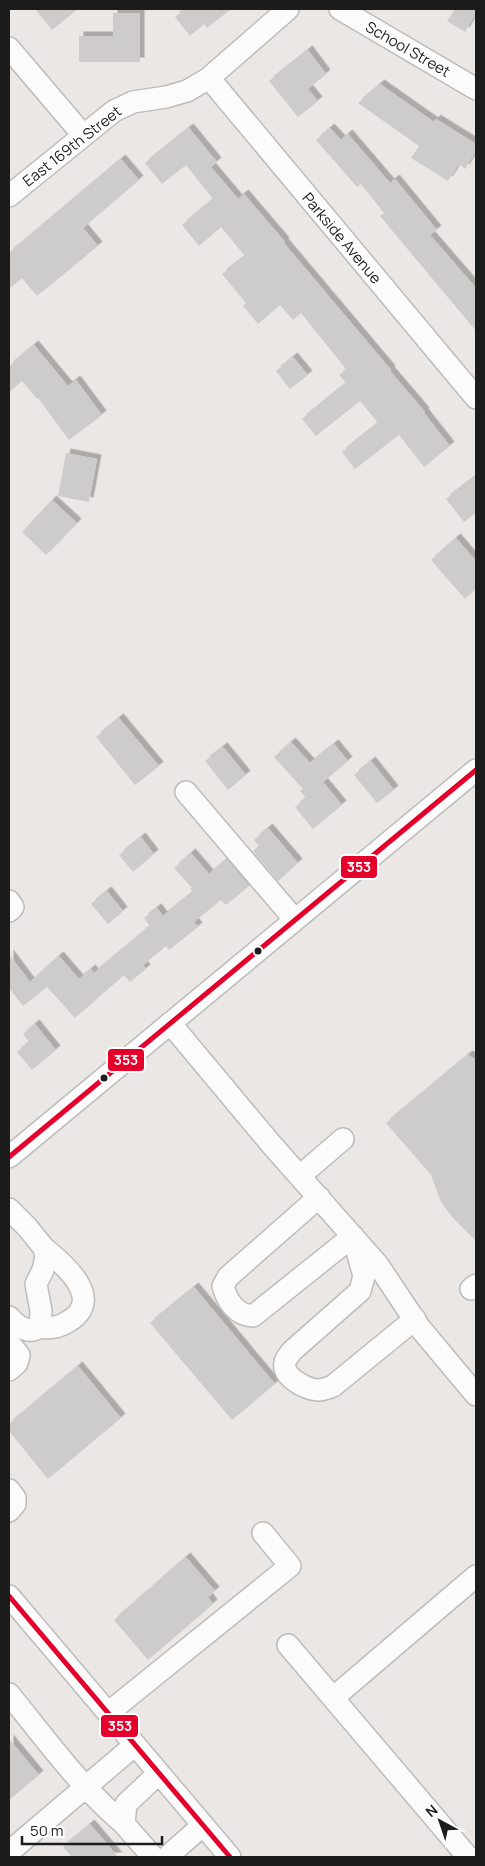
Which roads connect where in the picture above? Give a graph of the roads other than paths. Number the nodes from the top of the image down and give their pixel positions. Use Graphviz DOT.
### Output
graph roads {
  1 [pos="288,9"];
  2 [pos="340,9"];
  3 [pos="9,48"];
  4 [pos="209,78"];
  5 [pos="476,89"];
  6 [pos="82,135"];
  7 [pos="9,196"];
  8 [pos="476,398"];
  9 [pos="476,770"];
  10 [pos="186,792"];
  11 [pos="9,901"];
  12 [pos="9,911"];
  13 [pos="295,920"];
  14 [pos="170,1023"];
  15 [pos="343,1139"];
  16 [pos="9,1157"];
  17 [pos="300,1176"];
  18 [pos="318,1198"];
  19 [pos="10,1213"];
  20 [pos="352,1236"];
  21 [pos="44,1248"];
  22 [pos="9,1317"];
  23 [pos="415,1319"];
  24 [pos="40,1326"];
  25 [pos="9,1343"];
  26 [pos="9,1370"];
  27 [pos="476,1395"];
  28 [pos="9,1490"];
  29 [pos="9,1511"];
  30 [pos="263,1533"];
  31 [pos="476,1576"];
  32 [pos="9,1596"];
  33 [pos="288,1645"];
  34 [pos="9,1694"];
  35 [pos="333,1698"];
  36 [pos="108,1713"];
  37 [pos="135,1745"];
  38 [pos="159,1773"];
  39 [pos="85,1787"];
  40 [pos="124,1824"];
  41 [pos="203,1825"];
  42 [pos="9,1852"];
  43 [pos="153,1857"];
  44 [pos="167,1857"];
  45 [pos="230,1857"];
  46 [pos="468,1857"];
  1 -- 4 [label="street, East 169th Street"];
  2 -- 5 [label="street, School Street"];
  3 -- 6 [label="street"];
  4 -- 6 [label="street, East 169th Street"];
  4 -- 8 [label="street, Parkside Avenue"];
  6 -- 7 [label="street, East 169th Street"];
  9 -- 13 [label="street"];
  10 -- 13 [label="street"];
  11 -- 12 [label="street"];
  13 -- 14 [label="street"];
  14 -- 16 [label="street"];
  14 -- 17 [label="street"];
  15 -- 17 [label="street"];
  17 -- 18 [label="street"];
  18 -- 20 [label="street"];
  18 -- 20 [label="street"];
  19 -- 21 [label="street"];
  20 -- 23 [label="street"];
  20 -- 23 [label="street"];
  21 -- 24 [label="street"];
  21 -- 24 [label="street"];
  22 -- 24 [label="street"];
  23 -- 27 [label="street"];
  25 -- 26 [label="street"];
  28 -- 29 [label="street"];
  30 -- 36 [label="street"];
  31 -- 35 [label="street"];
  32 -- 36 [label="street"];
  33 -- 35 [label="street"];
  34 -- 39 [label="street"];
  35 -- 46 [label="street"];
  36 -- 37 [label="street"];
  37 -- 38 [label="street"];
  37 -- 39 [label="street"];
  38 -- 40 [label="street"];
  38 -- 41 [label="street"];
  39 -- 40 [label="street"];
  39 -- 42 [label="street"];
  40 -- 43 [label="street"];
  41 -- 44 [label="street"];
  41 -- 45 [label="street"];
}
